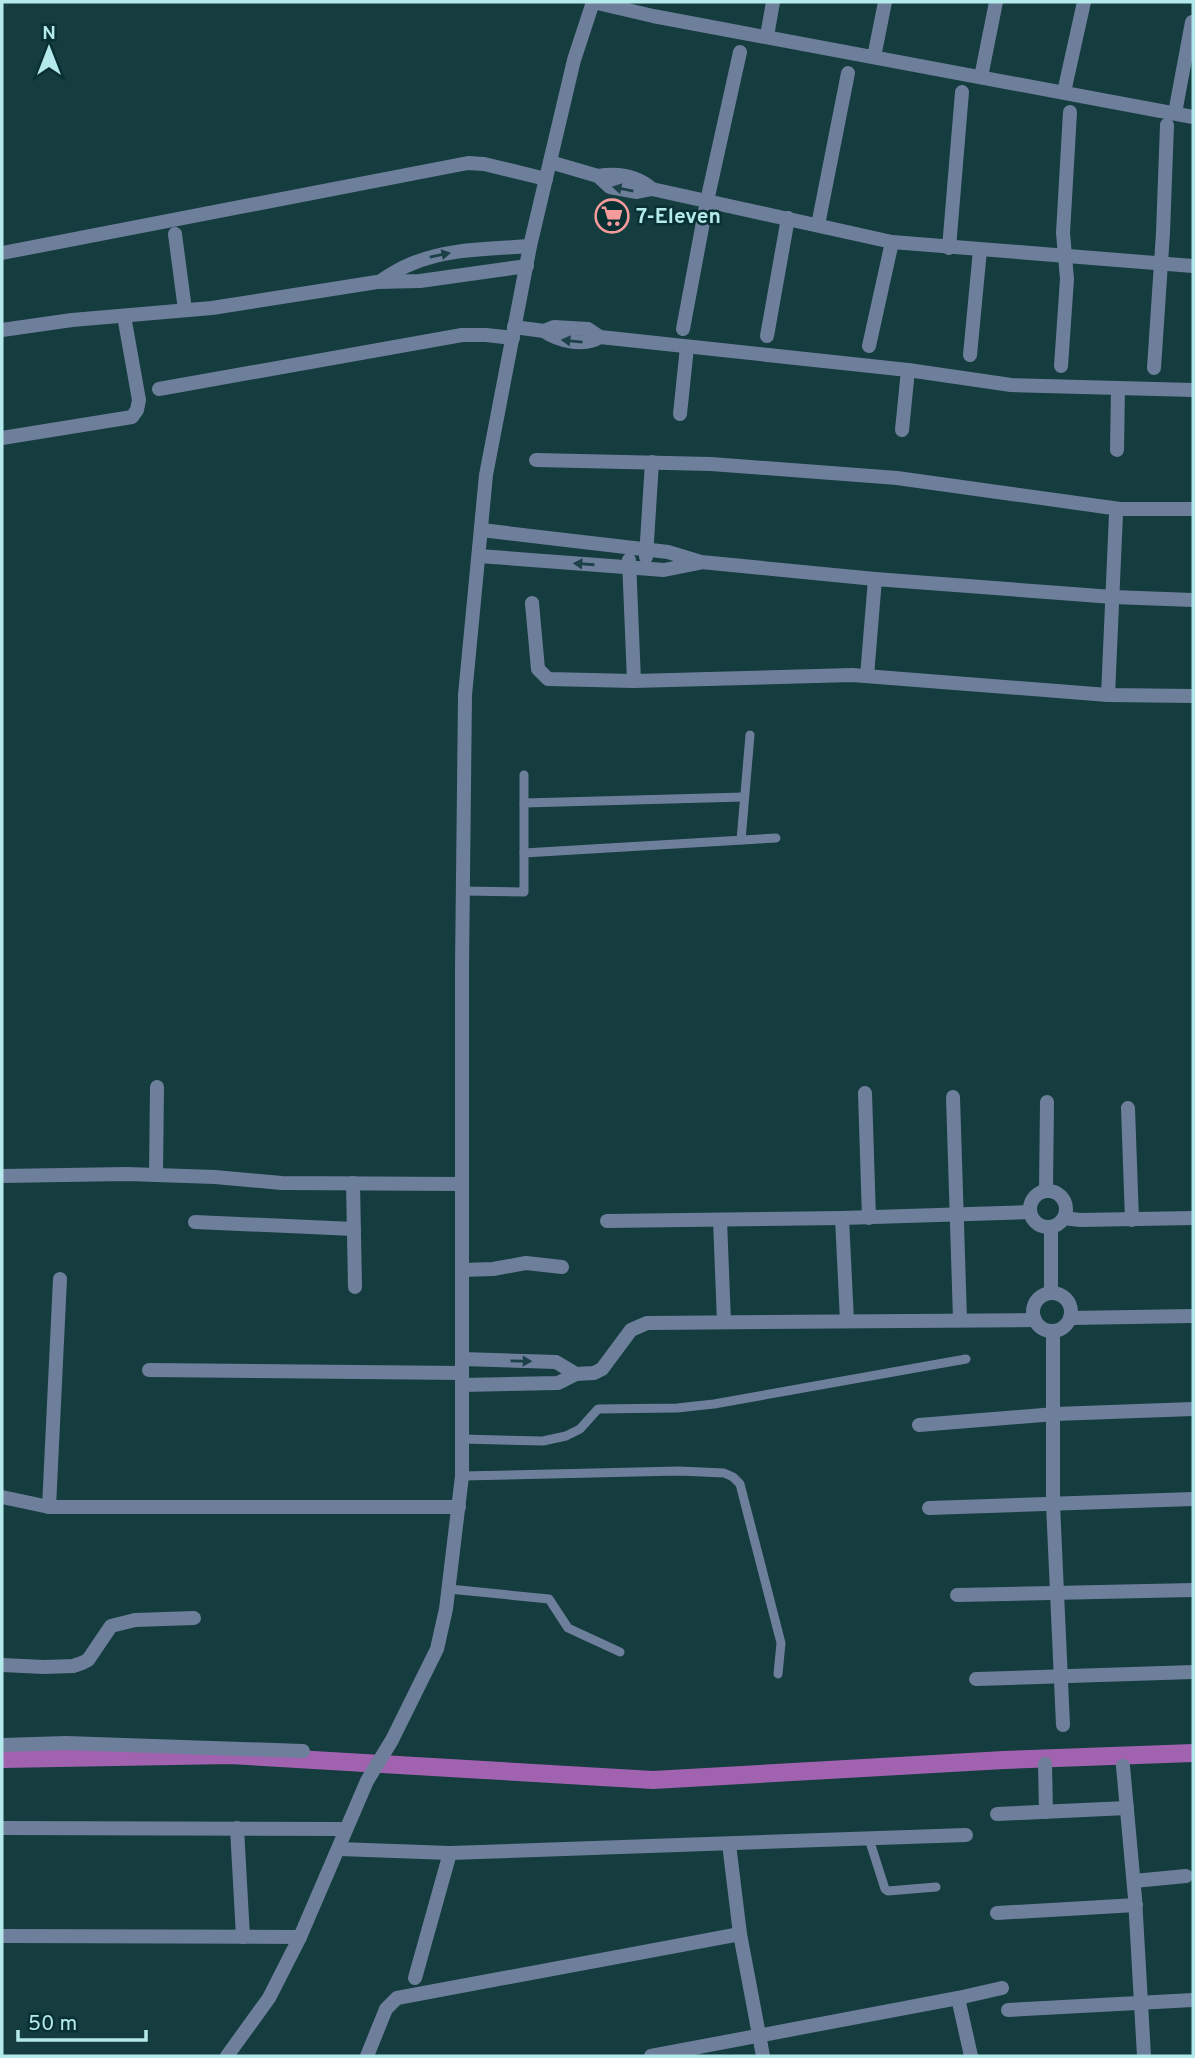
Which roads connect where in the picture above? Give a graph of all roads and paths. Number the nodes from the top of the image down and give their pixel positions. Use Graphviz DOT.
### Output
graph roads {
  1 [pos="593,2"];
  2 [pos="774,2"];
  3 [pos="885,2"];
  4 [pos="996,2"];
  5 [pos="1084,2"];
  6 [pos="1192,22"];
  7 [pos="767,36"];
  8 [pos="740,52"];
  9 [pos="874,57"];
  10 [pos="848,73"];
  11 [pos="981,77"];
  12 [pos="962,92"];
  13 [pos="1064,92"];
  14 [pos="1070,112"];
  15 [pos="1193,117"];
  16 [pos="1171,119"];
  17 [pos="550,162"];
  18 [pos="546,179"];
  19 [pos="707,201"];
  20 [pos="788,218"];
  21 [pos="818,225"];
  22 [pos="175,234"];
  23 [pos="892,242"];
  24 [pos="530,246"];
  25 [pos="949,248"];
  26 [pos="979,250"];
  27 [pos="2,253"];
  28 [pos="1066,257"];
  29 [pos="1161,263"];
  30 [pos="527,266"];
  31 [pos="1193,266"];
  32 [pos="377,282"];
  33 [pos="185,310"];
  34 [pos="124,316"];
  35 [pos="683,329"];
  36 [pos="2,330"];
  37 [pos="514,333"];
  38 [pos="767,336"];
  39 [pos="869,346"];
  40 [pos="687,348"];
  41 [pos="970,355"];
  42 [pos="1061,366"];
  43 [pos="1153,368"];
  44 [pos="908,370"];
  45 [pos="1118,388"];
  46 [pos="159,389"];
  47 [pos="1193,390"];
  48 [pos="680,414"];
  49 [pos="902,430"];
  50 [pos="2,438"];
  51 [pos="1117,450"];
  52 [pos="536,460"];
  53 [pos="652,462"];
  54 [pos="1120,509"];
  55 [pos="1193,509"];
  56 [pos="481,530"];
  57 [pos="540,537"];
  58 [pos="629,548"];
  59 [pos="646,551"];
  60 [pos="479,556"];
  61 [pos="539,561"];
  62 [pos="701,562"];
  63 [pos="630,568"];
  64 [pos="646,569"];
  65 [pos="875,579"];
  66 [pos="1113,597"];
  67 [pos="1193,600"];
  68 [pos="532,603"];
  69 [pos="867,676"];
  70 [pos="634,681"];
  71 [pos="1108,695"];
  72 [pos="1193,696"];
  73 [pos="750,735"];
  74 [pos="524,775"];
  75 [pos="744,797"];
  76 [pos="524,803"];
  77 [pos="776,838"];
  78 [pos="741,840"];
  79 [pos="524,853"];
  80 [pos="463,891"];
  81 [pos="157,1087"];
  82 [pos="865,1093"];
  83 [pos="953,1097"];
  84 [pos="1047,1102"];
  85 [pos="1128,1108"];
  86 [pos="156,1175"];
  87 [pos="2,1176"];
  88 [pos="354,1183"];
  89 [pos="462,1184"];
  90 [pos="1046,1190"];
  91 [pos="1030,1212"];
  92 [pos="957,1214"];
  93 [pos="869,1217"];
  94 [pos="842,1218"];
  95 [pos="1064,1218"];
  96 [pos="1193,1219"];
  97 [pos="720,1220"];
  98 [pos="1132,1220"];
  99 [pos="607,1221"];
  100 [pos="195,1222"];
  101 [pos="1051,1227"];
  102 [pos="354,1229"];
  103 [pos="562,1267"];
  104 [pos="462,1270"];
  105 [pos="60,1279"];
  106 [pos="355,1287"];
  107 [pos="1051,1293"];
  108 [pos="1193,1316"];
  109 [pos="1070,1318"];
  110 [pos="960,1320"];
  111 [pos="1035,1320"];
  112 [pos="847,1321"];
  113 [pos="724,1322"];
  114 [pos="1053,1331"];
  115 [pos="966,1359"];
  116 [pos="149,1370"];
  117 [pos="462,1372"];
  118 [pos="576,1374"];
  119 [pos="1193,1409"];
  120 [pos="1055,1414"];
  121 [pos="919,1425"];
  122 [pos="461,1439"];
  123 [pos="462,1476"];
  124 [pos="2,1497"];
  125 [pos="1193,1499"];
  126 [pos="1053,1504"];
  127 [pos="49,1507"];
  128 [pos="459,1507"];
  129 [pos="929,1508"];
  130 [pos="449,1589"];
  131 [pos="1193,1590"];
  132 [pos="1056,1594"];
  133 [pos="957,1595"];
  134 [pos="194,1618"];
  135 [pos="620,1652"];
  136 [pos="2,1665"];
  137 [pos="1193,1672"];
  138 [pos="778,1674"];
  139 [pos="1060,1675"];
  140 [pos="976,1679"];
  141 [pos="1063,1726"];
  142 [pos="2,1745"];
  143 [pos="303,1751"];
  144 [pos="1045,1764"];
  145 [pos="1123,1766"];
  146 [pos="1127,1808"];
  147 [pos="1046,1812"];
  148 [pos="997,1814"];
  149 [pos="2,1828"];
  150 [pos="237,1828"];
  151 [pos="344,1829"];
  152 [pos="966,1835"];
  153 [pos="869,1839"];
  154 [pos="729,1844"];
  155 [pos="339,1849"];
  156 [pos="450,1853"];
  157 [pos="1186,1876"];
  158 [pos="1134,1881"];
  159 [pos="936,1887"];
  160 [pos="1136,1905"];
  161 [pos="997,1913"];
  162 [pos="740,1934"];
  163 [pos="2,1936"];
  164 [pos="243,1937"];
  165 [pos="300,1937"];
  166 [pos="415,1978"];
  167 [pos="1002,1988"];
  168 [pos="958,1998"];
  169 [pos="1193,2000"];
  170 [pos="1142,2003"];
  171 [pos="1008,2010"];
  172 [pos="759,2035"];
  173 [pos="227,2056"];
  174 [pos="367,2056"];
  175 [pos="651,2056"];
  176 [pos="763,2056"];
  177 [pos="971,2056"];
  178 [pos="1144,2056"];
  1 -- 7 [label="street"];
  1 -- 17 [label="street"];
  2 -- 7 [label="street"];
  3 -- 9 [label="street"];
  4 -- 11 [label="street"];
  5 -- 13 [label="street"];
  6 -- 16 [label="street"];
  7 -- 9 [label="street"];
  8 -- 19 [label="street"];
  9 -- 11 [label="street"];
  10 -- 21 [label="street"];
  11 -- 13 [label="street"];
  12 -- 25 [label="street"];
  13 -- 16 [label="street"];
  14 -- 28 [label="street"];
  15 -- 16 [label="street"];
  16 -- 29 [label="street"];
  17 -- 18 [label="street"];
  17 -- 19 [label="street"];
  18 -- 24 [label="street"];
  18 -- 27 [label="street"];
  19 -- 20 [label="street"];
  19 -- 35 [label="street"];
  20 -- 21 [label="street"];
  20 -- 38 [label="street"];
  21 -- 23 [label="street"];
  22 -- 33 [label="street"];
  23 -- 25 [label="street"];
  23 -- 39 [label="street"];
  24 -- 30 [label="street"];
  32 -- 24 [label="street, one-way"];
  25 -- 26 [label="street"];
  26 -- 28 [label="street"];
  26 -- 41 [label="street"];
  28 -- 29 [label="street"];
  28 -- 42 [label="street"];
  29 -- 31 [label="street"];
  29 -- 43 [label="street"];
  30 -- 32 [label="street"];
  30 -- 37 [label="street"];
  32 -- 33 [label="street"];
  33 -- 34 [label="street"];
  34 -- 36 [label="street"];
  34 -- 50 [label="street"];
  37 -- 40 [label="street"];
  37 -- 46 [label="street"];
  37 -- 56 [label="street"];
  40 -- 44 [label="street"];
  40 -- 48 [label="street"];
  44 -- 45 [label="street"];
  44 -- 49 [label="street"];
  45 -- 47 [label="street"];
  45 -- 51 [label="street"];
  52 -- 53 [label="street"];
  53 -- 54 [label="street"];
  53 -- 59 [label="street"];
  54 -- 55 [label="street"];
  54 -- 66 [label="street"];
  56 -- 57 [label="street"];
  56 -- 60 [label="street"];
  57 -- 58 [label="street"];
  57 -- 61 [label="street"];
  58 -- 59 [label="street"];
  58 -- 63 [label="street"];
  59 -- 62 [label="street"];
  59 -- 64 [label="street"];
  60 -- 61 [label="street"];
  60 -- 80 [label="street"];
  63 -- 61 [label="street, one-way"];
  62 -- 64 [label="street"];
  62 -- 65 [label="street"];
  63 -- 64 [label="street"];
  63 -- 70 [label="street"];
  65 -- 66 [label="street"];
  65 -- 69 [label="street"];
  66 -- 67 [label="street"];
  66 -- 71 [label="street"];
  68 -- 70 [label="street"];
  69 -- 70 [label="street"];
  69 -- 71 [label="street"];
  71 -- 72 [label="street"];
  73 -- 75 [label="lane"];
  74 -- 76 [label="lane"];
  75 -- 76 [label="lane"];
  75 -- 78 [label="lane"];
  76 -- 79 [label="lane"];
  77 -- 78 [label="lane"];
  78 -- 79 [label="lane"];
  79 -- 80 [label="lane"];
  80 -- 89 [label="street"];
  81 -- 86 [label="street"];
  82 -- 93 [label="street"];
  83 -- 92 [label="street"];
  84 -- 90 [label="street"];
  85 -- 98 [label="street"];
  86 -- 87 [label="street"];
  86 -- 88 [label="street"];
  88 -- 89 [label="street"];
  88 -- 102 [label="street"];
  89 -- 104 [label="street"];
  90 -- 91 [label="street"];
  90 -- 95 [label="street"];
  91 -- 92 [label="street"];
  91 -- 101 [label="street"];
  92 -- 93 [label="street"];
  92 -- 110 [label="street"];
  93 -- 94 [label="street"];
  94 -- 97 [label="street"];
  94 -- 112 [label="street"];
  95 -- 98 [label="street"];
  95 -- 101 [label="street"];
  96 -- 98 [label="street"];
  97 -- 99 [label="street"];
  97 -- 113 [label="street"];
  100 -- 102 [label="street"];
  101 -- 107 [label="street"];
  102 -- 106 [label="street"];
  103 -- 104 [label="street"];
  104 -- 117 [label="street"];
  105 -- 127 [label="street"];
  107 -- 109 [label="street"];
  107 -- 111 [label="street"];
  108 -- 109 [label="street"];
  109 -- 114 [label="street"];
  110 -- 111 [label="street"];
  110 -- 112 [label="street"];
  111 -- 114 [label="street"];
  112 -- 113 [label="street"];
  113 -- 118 [label="street"];
  114 -- 120 [label="street"];
  115 -- 122 [label="lane"];
  116 -- 117 [label="street"];
  117 -- 118 [label="street"];
  117 -- 118 [label="street, one-way"];
  117 -- 122 [label="street"];
  119 -- 120 [label="street"];
  120 -- 121 [label="street"];
  120 -- 126 [label="street"];
  122 -- 123 [label="street"];
  123 -- 128 [label="street"];
  123 -- 138 [label="lane"];
  124 -- 127 [label="street"];
  125 -- 126 [label="street"];
  126 -- 129 [label="street"];
  126 -- 132 [label="street"];
  127 -- 128 [label="street"];
  128 -- 130 [label="street"];
  130 -- 135 [label="lane"];
  130 -- 151 [label="street"];
  131 -- 132 [label="street"];
  132 -- 133 [label="street"];
  132 -- 139 [label="street"];
  134 -- 136 [label="street"];
  137 -- 139 [label="street"];
  139 -- 140 [label="street"];
  139 -- 141 [label="street"];
  142 -- 143 [label="street"];
  144 -- 147 [label="street"];
  145 -- 146 [label="street"];
  146 -- 147 [label="street"];
  146 -- 158 [label="street"];
  147 -- 148 [label="street"];
  149 -- 150 [label="street"];
  150 -- 151 [label="street"];
  150 -- 164 [label="street"];
  151 -- 155 [label="street"];
  152 -- 153 [label="street"];
  153 -- 154 [label="street"];
  153 -- 159 [label="lane"];
  154 -- 156 [label="street"];
  154 -- 162 [label="street"];
  155 -- 156 [label="street"];
  155 -- 165 [label="street"];
  156 -- 166 [label="street"];
  157 -- 158 [label="street"];
  158 -- 160 [label="street"];
  160 -- 161 [label="street"];
  160 -- 170 [label="street"];
  162 -- 172 [label="street"];
  162 -- 174 [label="street"];
  163 -- 164 [label="street"];
  164 -- 165 [label="street"];
  165 -- 173 [label="street"];
  167 -- 168 [label="street"];
  168 -- 172 [label="street"];
  168 -- 177 [label="street"];
  169 -- 170 [label="street"];
  170 -- 171 [label="street"];
  170 -- 178 [label="street"];
  172 -- 175 [label="street"];
  172 -- 176 [label="street"];
}
